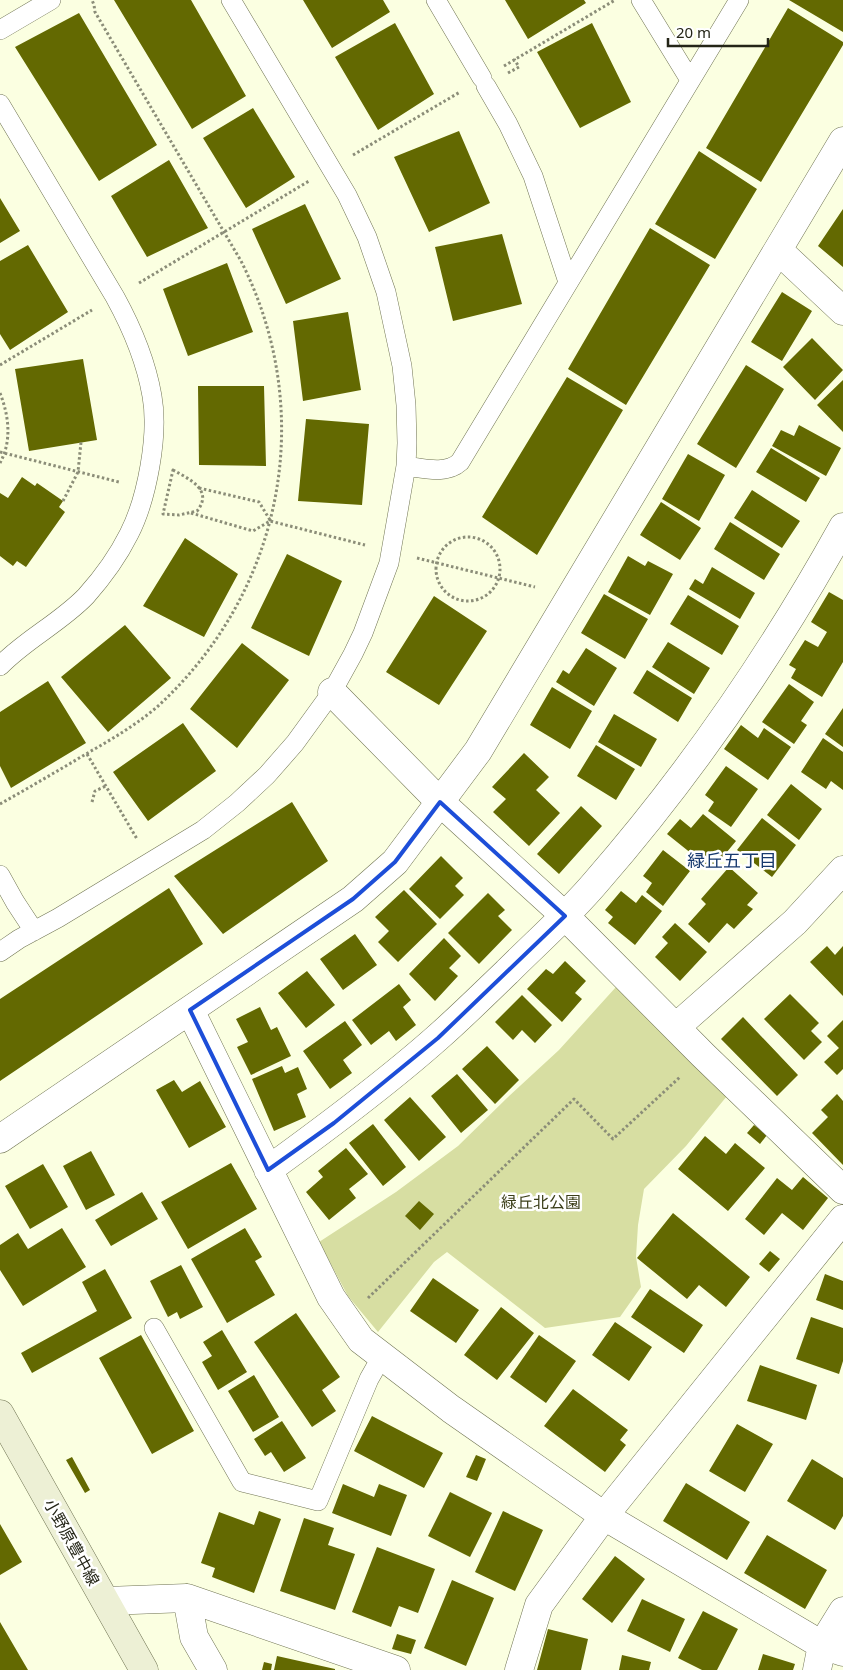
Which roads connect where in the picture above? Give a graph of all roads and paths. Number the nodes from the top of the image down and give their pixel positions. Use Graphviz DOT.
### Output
graph roads {
  1 [pos="51,0"];
  2 [pos="92,0"];
  3 [pos="231,0"];
  4 [pos="436,0"];
  5 [pos="641,0"];
  6 [pos="738,0"];
  7 [pos="0,30"];
  8 [pos="514,60"];
  9 [pos="516,68"];
  10 [pos="690,80"];
  11 [pos="0,104"];
  12 [pos="843,141"];
  13 [pos="778,250"];
  14 [pos="568,282"];
  15 [pos="843,312"];
  16 [pos="0,393"];
  17 [pos="81,442"];
  18 [pos="2,453"];
  19 [pos="0,463"];
  20 [pos="406,466"];
  21 [pos="78,472"];
  22 [pos="144,488"];
  23 [pos="199,488"];
  24 [pos="168,493"];
  25 [pos="63,501"];
  26 [pos="192,513"];
  27 [pos="270,521"];
  28 [pos="843,526"];
  29 [pos="352,541"];
  30 [pos="392,551"];
  31 [pos="436,562"];
  32 [pos="498,578"];
  33 [pos="535,587"];
  34 [pos="0,666"];
  35 [pos="332,692"];
  36 [pos="87,754"];
  37 [pos="106,786"];
  38 [pos="92,802"];
  39 [pos="440,802"];
  40 [pos="0,804"];
  41 [pos="123,816"];
  42 [pos="843,870"];
  43 [pos="0,875"];
  44 [pos="565,916"];
  45 [pos="34,930"];
  46 [pos="0,952"];
  47 [pos="190,1010"];
  48 [pos="676,1027"];
  49 [pos="704,1055"];
  50 [pos="0,1138"];
  51 [pos="268,1170"];
  52 [pos="843,1190"];
  53 [pos="843,1219"];
  54 [pos="346,1319"];
  55 [pos="154,1328"];
  56 [pos="382,1356"];
  57 [pos="0,1414"];
  58 [pos="604,1516"];
  59 [pos="187,1598"];
  60 [pos="106,1601"];
  61 [pos="843,1611"];
  62 [pos="827,1656"];
  63 [pos="144,1670"];
  64 [pos="213,1670"];
  65 [pos="396,1670"];
  66 [pos="519,1670"];
  1 -- 7 [label="lane"];
  2 -- 27 [label="path"];
  3 -- 20 [label="lane"];
  4 -- 14 [label="lane"];
  5 -- 10 [label="lane"];
  6 -- 10 [label="lane"];
  8 -- 9 [label="path"];
  10 -- 14 [label="lane"];
  11 -- 22 [label="lane"];
  12 -- 13 [label="street"];
  13 -- 15 [label="street"];
  13 -- 39 [label="street"];
  14 -- 20 [label="lane"];
  16 -- 18 [label="path"];
  17 -- 21 [label="path"];
  18 -- 19 [label="path"];
  18 -- 21 [label="path"];
  20 -- 30 [label="lane"];
  21 -- 22 [label="path"];
  21 -- 25 [label="path"];
  22 -- 24 [label="path"];
  22 -- 34 [label="lane"];
  23 -- 24 [label="path"];
  23 -- 26 [label="path"];
  23 -- 27 [label="path"];
  24 -- 26 [label="path"];
  26 -- 27 [label="path"];
  27 -- 29 [label="path"];
  27 -- 36 [label="path"];
  28 -- 44 [label="street"];
  30 -- 31 [label="path"];
  30 -- 35 [label="lane"];
  31 -- 32 [label="path"];
  31 -- 32 [label="path"];
  31 -- 32 [label="path"];
  32 -- 33 [label="path"];
  35 -- 39 [label="street"];
  35 -- 45 [label="lane"];
  36 -- 37 [label="path"];
  36 -- 40 [label="path"];
  37 -- 38 [label="path"];
  37 -- 41 [label="path"];
  39 -- 44 [label="street"];
  39 -- 47 [label="street"];
  42 -- 48 [label="street"];
  43 -- 45 [label="lane"];
  44 -- 48 [label="street"];
  44 -- 51 [label="street"];
  45 -- 46 [label="lane"];
  47 -- 50 [label="street"];
  47 -- 51 [label="street"];
  48 -- 49 [label="street"];
  49 -- 52 [label="street"];
  49 -- 54 [label="path"];
  51 -- 54 [label="street"];
  53 -- 58 [label="street"];
  54 -- 56 [label="street"];
  55 -- 56 [label="lane"];
  56 -- 58 [label="street"];
  57 -- 60 [label="street, 小野原豊中線"];
  58 -- 62 [label="street"];
  58 -- 66 [label="street"];
  59 -- 60 [label="street"];
  59 -- 64 [label="street"];
  59 -- 65 [label="street"];
  60 -- 63 [label="street, 小野原豊中線"];
  61 -- 62 [label="street"];
}
